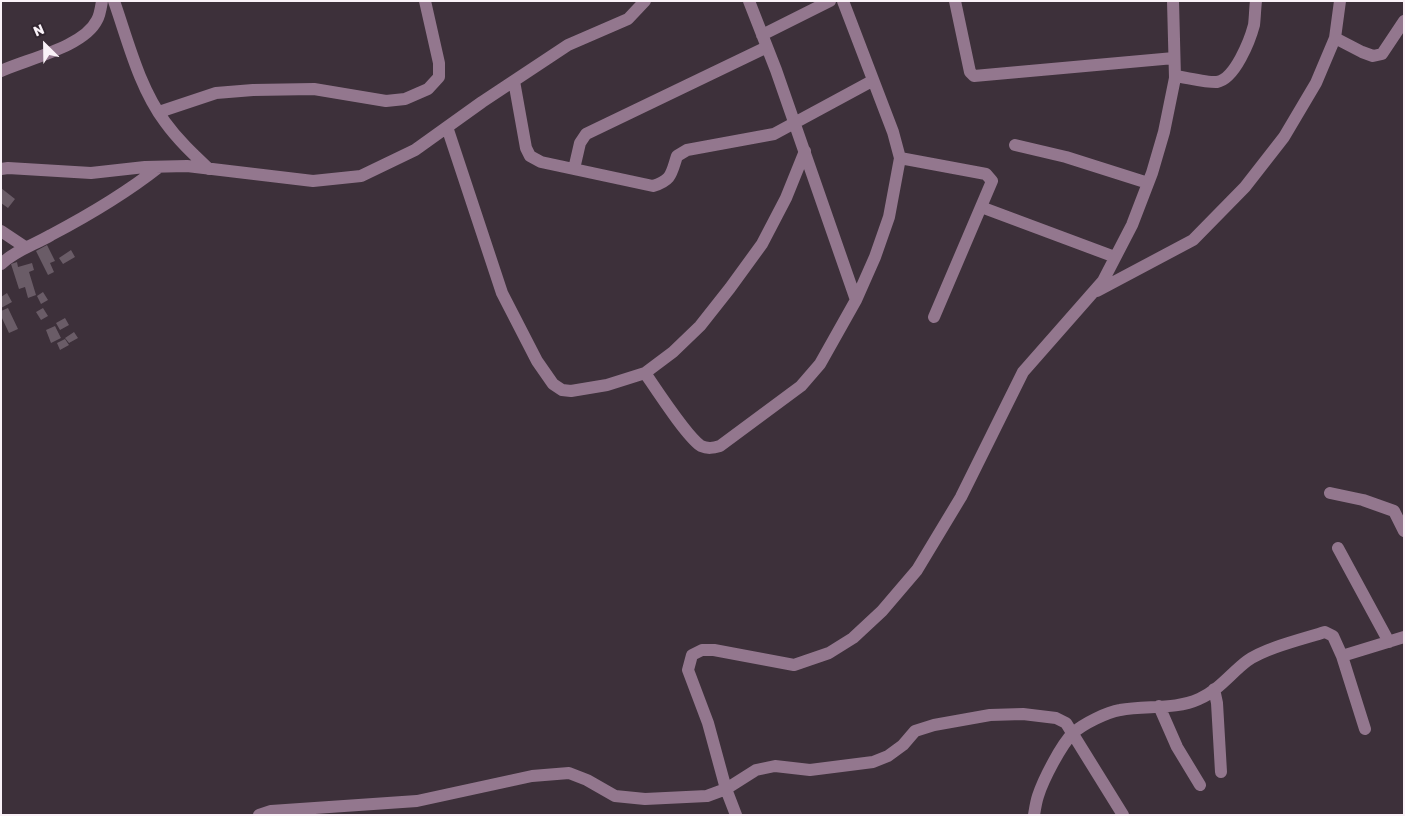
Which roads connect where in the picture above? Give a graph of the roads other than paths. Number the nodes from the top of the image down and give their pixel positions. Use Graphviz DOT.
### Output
graph roads {
  1 [pos="102,1"];
  2 [pos="114,1"];
  3 [pos="424,1"];
  4 [pos="645,1"];
  5 [pos="749,1"];
  6 [pos="830,1"];
  7 [pos="843,1"];
  8 [pos="954,1"];
  9 [pos="1173,1"];
  10 [pos="1256,1"];
  11 [pos="1340,1"];
  12 [pos="1404,21"];
  13 [pos="1335,38"];
  14 [pos="764,41"];
  15 [pos="1174,58"];
  16 [pos="1,71"];
  17 [pos="1175,76"];
  18 [pos="514,81"];
  19 [pos="872,81"];
  20 [pos="159,112"];
  21 [pos="795,123"];
  22 [pos="447,127"];
  23 [pos="1015,145"];
  24 [pos="805,151"];
  25 [pos="900,158"];
  26 [pos="159,167"];
  27 [pos="1,169"];
  28 [pos="209,169"];
  29 [pos="574,169"];
  30 [pos="1148,183"];
  31 [pos="981,208"];
  32 [pos="1,231"];
  33 [pos="25,247"];
  34 [pos="1115,257"];
  35 [pos="1,264"];
  36 [pos="1090,295"];
  37 [pos="856,300"];
  38 [pos="934,317"];
  39 [pos="645,373"];
  40 [pos="1330,493"];
  41 [pos="1404,530"];
  42 [pos="1338,548"];
  43 [pos="1404,637"];
  44 [pos="1389,642"];
  45 [pos="1342,656"];
  46 [pos="1214,690"];
  47 [pos="1160,706"];
  48 [pos="1365,729"];
  49 [pos="1072,734"];
  50 [pos="1221,772"];
  51 [pos="1200,785"];
  52 [pos="726,788"];
  53 [pos="259,815"];
  54 [pos="736,815"];
  55 [pos="1034,815"];
  56 [pos="1123,815"];
  1 -- 16 [label="street"];
  2 -- 20 [label="street"];
  3 -- 20 [label="street"];
  4 -- 18 [label="street"];
  5 -- 14 [label="street"];
  6 -- 14 [label="street"];
  7 -- 19 [label="street"];
  8 -- 15 [label="street"];
  9 -- 15 [label="street"];
  10 -- 17 [label="street"];
  11 -- 13 [label="street"];
  12 -- 13 [label="street"];
  13 -- 36 [label="street"];
  14 -- 21 [label="street"];
  14 -- 29 [label="street"];
  15 -- 17 [label="street"];
  17 -- 30 [label="street"];
  18 -- 22 [label="street"];
  18 -- 29 [label="street"];
  19 -- 21 [label="street"];
  19 -- 25 [label="street"];
  20 -- 28 [label="street"];
  21 -- 24 [label="street"];
  21 -- 29 [label="street"];
  22 -- 28 [label="street"];
  22 -- 39 [label="street"];
  23 -- 30 [label="street"];
  24 -- 37 [label="street"];
  24 -- 39 [label="street"];
  25 -- 31 [label="street"];
  25 -- 37 [label="street"];
  26 -- 27 [label="street"];
  26 -- 28 [label="street"];
  26 -- 33 [label="street"];
  30 -- 34 [label="street"];
  31 -- 34 [label="street"];
  31 -- 38 [label="street"];
  32 -- 33 [label="street"];
  33 -- 35 [label="street"];
  34 -- 36 [label="street"];
  36 -- 52 [label="street"];
  37 -- 39 [label="street"];
  40 -- 41 [label="street"];
  42 -- 44 [label="street"];
  43 -- 44 [label="street"];
  44 -- 45 [label="street"];
  45 -- 46 [label="street"];
  45 -- 48 [label="street"];
  46 -- 47 [label="street"];
  46 -- 50 [label="street"];
  47 -- 49 [label="street"];
  47 -- 51 [label="street"];
  49 -- 52 [label="street"];
  49 -- 55 [label="street"];
  49 -- 56 [label="street"];
  52 -- 53 [label="street"];
  52 -- 54 [label="street"];
}
